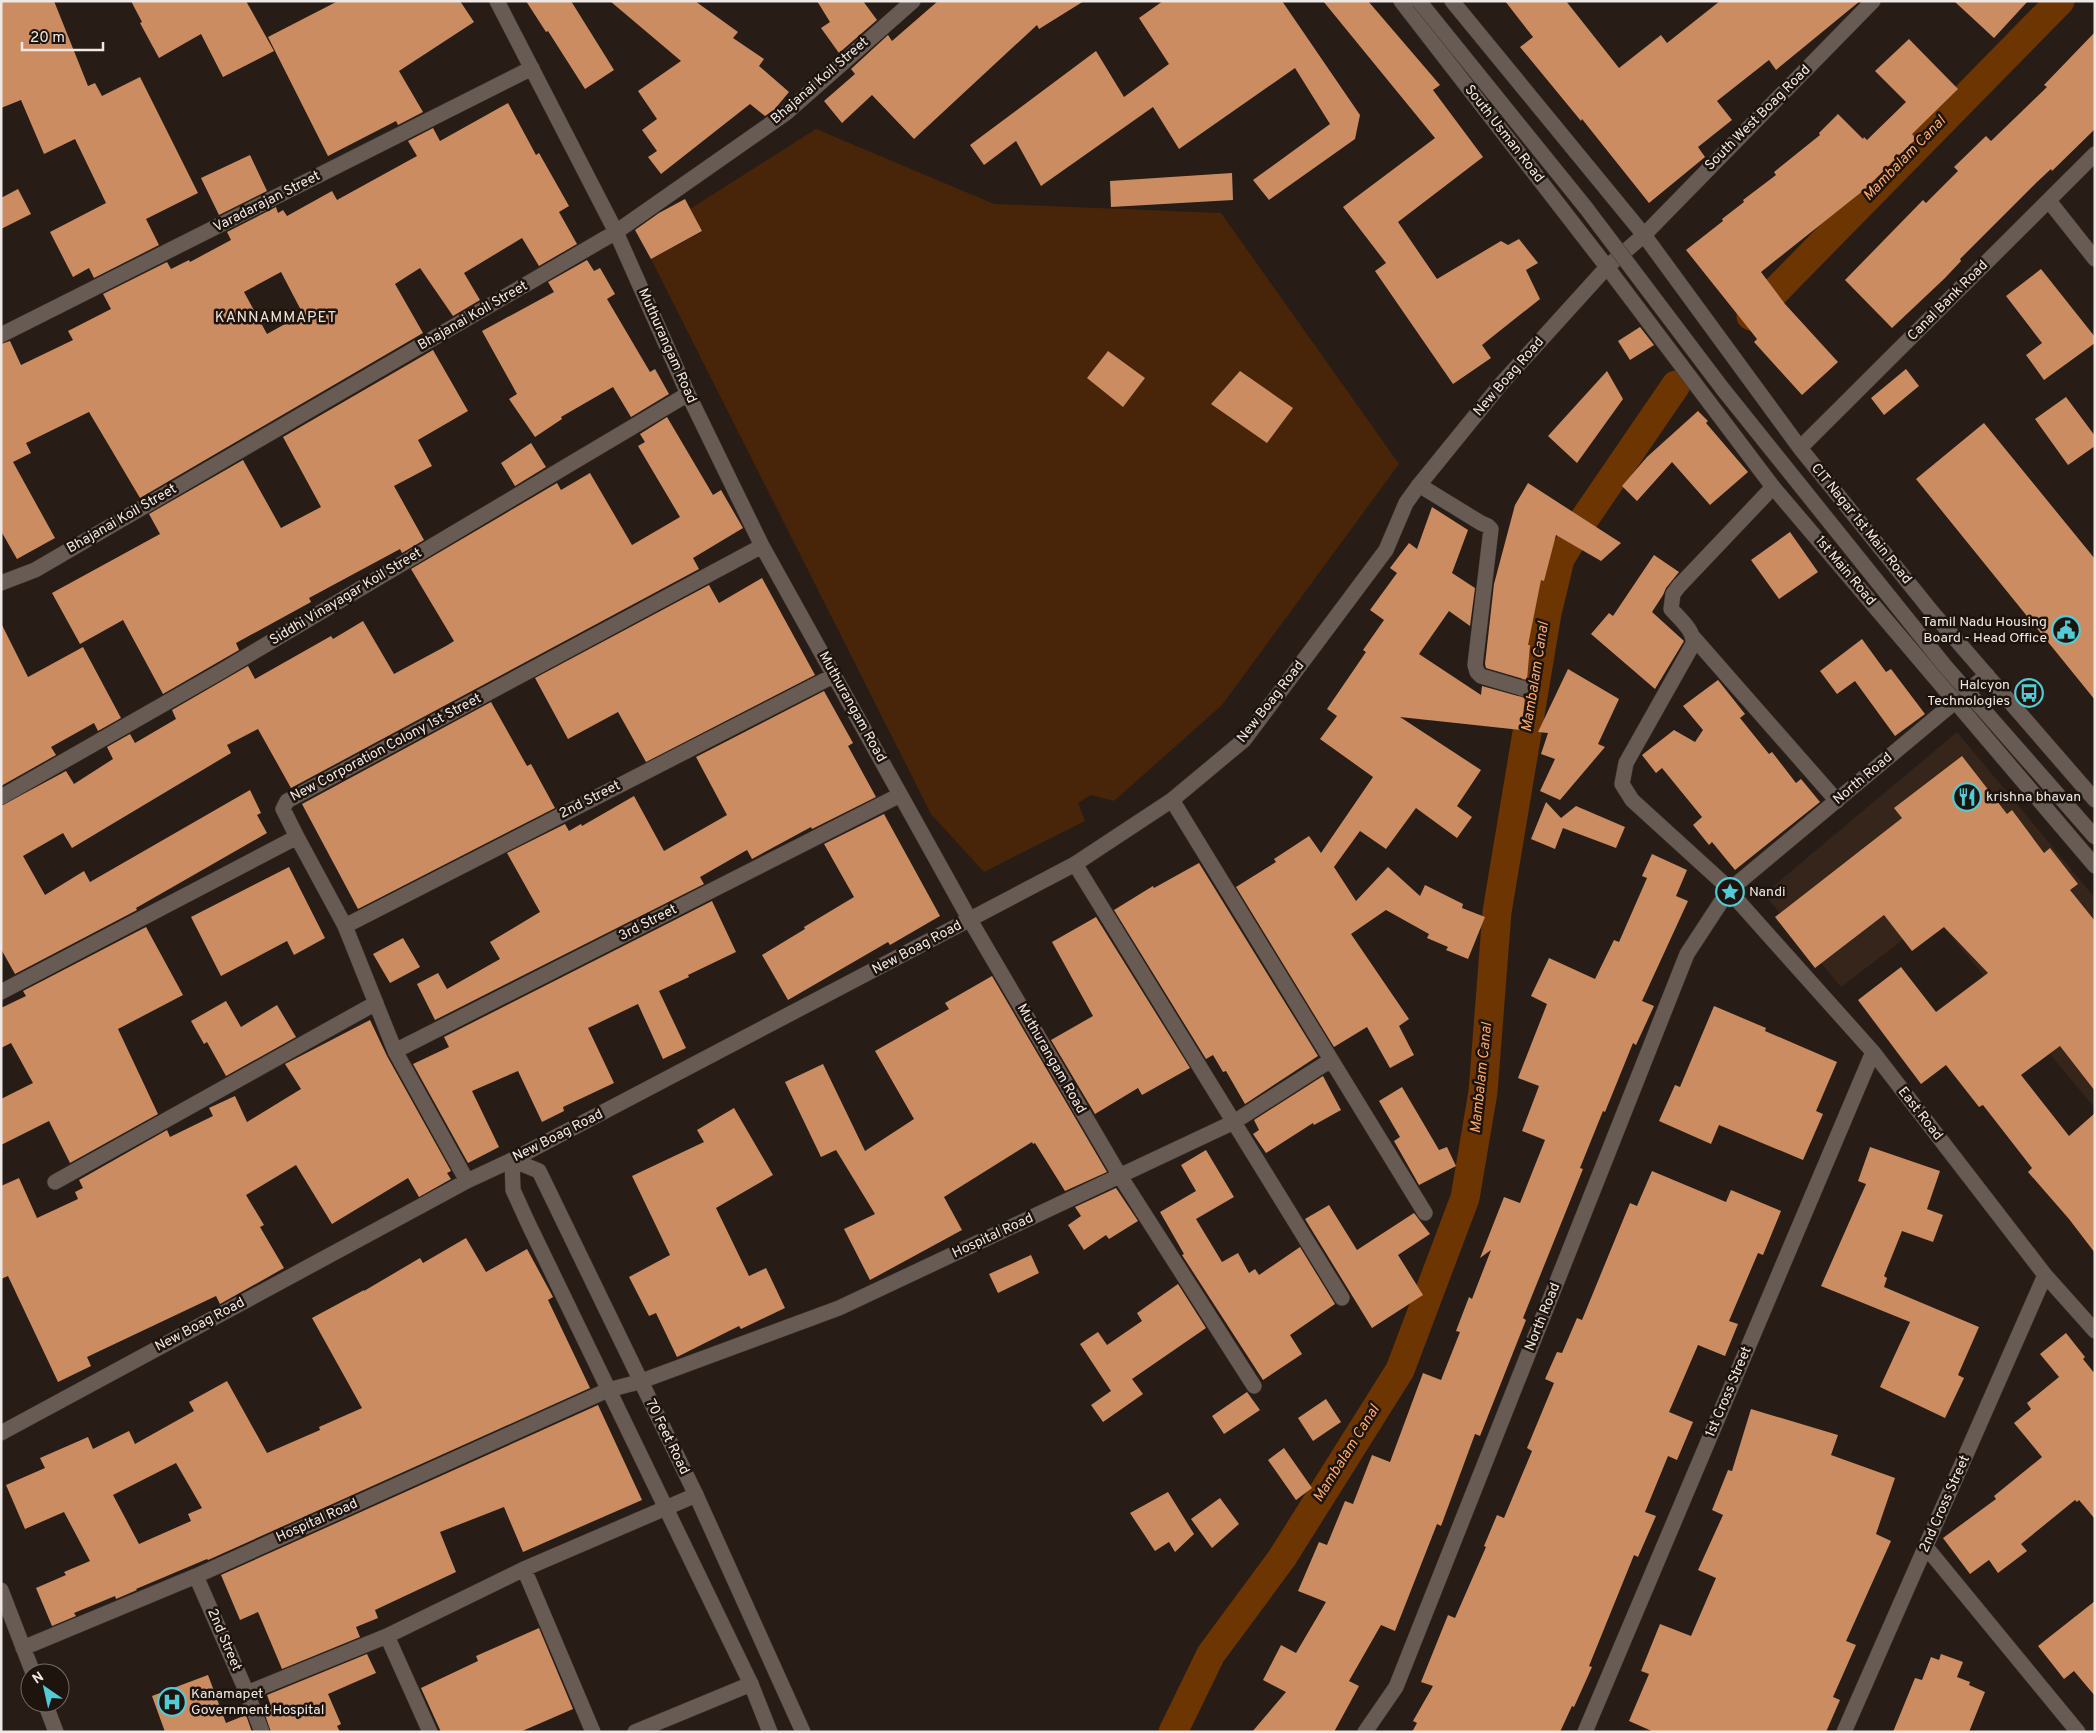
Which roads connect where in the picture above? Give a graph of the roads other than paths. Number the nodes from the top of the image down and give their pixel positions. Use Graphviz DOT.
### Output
graph roads {
  1 [pos="497,1"];
  2 [pos="913,1"];
  3 [pos="1401,1"];
  4 [pos="1419,1"];
  5 [pos="1452,1"];
  6 [pos="1873,1"];
  7 [pos="532,68"];
  8 [pos="2095,154"];
  9 [pos="2049,201"];
  10 [pos="616,232"];
  11 [pos="1644,235"];
  12 [pos="2095,259"];
  13 [pos="1607,267"];
  14 [pos="1,335"];
  15 [pos="688,394"];
  16 [pos="1800,448"];
  17 [pos="1419,485"];
  18 [pos="1773,487"];
  19 [pos="762,546"];
  20 [pos="1,583"];
  21 [pos="1694,638"];
  22 [pos="835,675"];
  23 [pos="1987,675"];
  24 [pos="1524,689"];
  25 [pos="1955,702"];
  26 [pos="900,795"];
  27 [pos="1,797"];
  28 [pos="1172,800"];
  29 [pos="2095,800"];
  30 [pos="1837,801"];
  31 [pos="297,837"];
  32 [pos="2095,837"];
  33 [pos="1075,864"];
  34 [pos="2095,866"];
  35 [pos="1722,882"];
  36 [pos="1739,882"];
  37 [pos="1721,902"];
  38 [pos="1739,902"];
  39 [pos="970,920"];
  40 [pos="345,926"];
  41 [pos="1,992"];
  42 [pos="376,1004"];
  43 [pos="395,1051"];
  44 [pos="1873,1052"];
  45 [pos="1331,1060"];
  46 [pos="1234,1122"];
  47 [pos="512,1160"];
  48 [pos="1120,1176"];
  49 [pos="467,1181"];
  50 [pos="55,1182"];
  51 [pos="1425,1213"];
  52 [pos="2045,1275"];
  53 [pos="1342,1298"];
  54 [pos="2095,1331"];
  55 [pos="639,1382"];
  56 [pos="1254,1386"];
  57 [pos="608,1390"];
  58 [pos="1,1433"];
  59 [pos="696,1495"];
  60 [pos="666,1509"];
  61 [pos="1926,1547"];
  62 [pos="524,1569"];
  63 [pos="196,1576"];
  64 [pos="1,1590"];
  65 [pos="386,1636"];
  66 [pos="23,1648"];
  67 [pos="29,1663"];
  68 [pos="751,1684"];
  69 [pos="247,1693"];
  70 [pos="49,1713"];
  71 [pos="56,1732"];
  72 [pos="262,1732"];
  73 [pos="430,1732"];
  74 [pos="593,1732"];
  75 [pos="635,1732"];
  76 [pos="770,1732"];
  77 [pos="803,1732"];
  78 [pos="1365,1732"];
  79 [pos="1585,1732"];
  80 [pos="1844,1732"];
  81 [pos="2078,1732"];
  1 -- 7 [label="street, Muthurangam Road"];
  2 -- 10 [label="street, Bhajanai Koil Street"];
  3 -- 13 [label="street, South Usman Road"];
  4 -- 32 [label="street, bridge"];
  5 -- 11 [label="street"];
  6 -- 11 [label="street, South West Boag Road"];
  7 -- 10 [label="street, Muthurangam Road"];
  7 -- 14 [label="street, Varadarajan Street"];
  8 -- 9 [label="street, Canal Bank Road"];
  9 -- 12 [label="street"];
  9 -- 16 [label="street, Canal Bank Road"];
  10 -- 15 [label="street, Muthurangam Road"];
  10 -- 20 [label="street, Bhajanai Koil Street"];
  11 -- 13 [label="street, New Boag Road"];
  11 -- 16 [label="street, CIT Nagar 1st Main Road"];
  13 -- 17 [label="street, New Boag Road"];
  13 -- 18 [label="street, 1st Main Road"];
  15 -- 19 [label="street, Muthurangam Road"];
  15 -- 27 [label="street, Siddhi Vinayagar Koil Street"];
  16 -- 23 [label="street, CIT Nagar 1st Main Road"];
  17 -- 24 [label="street"];
  17 -- 28 [label="street, New Boag Road"];
  18 -- 21 [label="street"];
  18 -- 25 [label="street, 1st Main Road"];
  19 -- 22 [label="street, Muthurangam Road"];
  19 -- 31 [label="street, New Corporation Colony 1st Street"];
  21 -- 30 [label="street"];
  21 -- 35 [label="street"];
  22 -- 26 [label="street, Muthurangam Road"];
  22 -- 40 [label="street, 2nd Street"];
  23 -- 25 [label="street, North Road"];
  23 -- 29 [label="street, CIT Nagar 1st Main Road"];
  25 -- 30 [label="street, North Road"];
  25 -- 34 [label="street, 1st Main Road"];
  26 -- 39 [label="street, Muthurangam Road"];
  26 -- 43 [label="street, 3rd Street"];
  28 -- 33 [label="street, New Boag Road"];
  28 -- 45 [label="street"];
  30 -- 36 [label="street, North Road"];
  31 -- 40 [label="street"];
  31 -- 41 [label="street"];
  33 -- 39 [label="street, New Boag Road"];
  33 -- 46 [label="street"];
  35 -- 36 [label="street"];
  35 -- 37 [label="street"];
  36 -- 38 [label="street"];
  37 -- 38 [label="street"];
  37 -- 78 [label="street, North Road"];
  38 -- 44 [label="street, East Road"];
  39 -- 47 [label="street, New Boag Road"];
  39 -- 48 [label="street, Muthurangam Road"];
  40 -- 42 [label="street"];
  42 -- 43 [label="street"];
  42 -- 50 [label="street"];
  43 -- 49 [label="street"];
  44 -- 52 [label="street, East Road"];
  44 -- 79 [label="street, 1st Cross Street"];
  45 -- 46 [label="street, Hospital Road"];
  45 -- 51 [label="street"];
  46 -- 48 [label="street, Hospital Road"];
  46 -- 53 [label="street"];
  47 -- 49 [label="street, New Boag Road"];
  47 -- 55 [label="street, 70 Feet Road"];
  47 -- 57 [label="street"];
  48 -- 55 [label="street, Hospital Road"];
  48 -- 56 [label="street, Muthurangam Road"];
  49 -- 58 [label="street, New Boag Road"];
  52 -- 54 [label="street, East Road"];
  52 -- 61 [label="street, 2nd Cross Street"];
  55 -- 57 [label="street, Hospital Road"];
  55 -- 59 [label="street, 70 Feet Road"];
  57 -- 60 [label="street"];
  57 -- 63 [label="street, Hospital Road"];
  59 -- 60 [label="street"];
  59 -- 77 [label="street, 70 Feet Road"];
  60 -- 62 [label="street"];
  60 -- 68 [label="street"];
  61 -- 80 [label="street, 2nd Cross Street"];
  61 -- 81 [label="street"];
  62 -- 65 [label="street"];
  62 -- 74 [label="street"];
  63 -- 66 [label="street, Hospital Road"];
  63 -- 69 [label="street, 2nd Street"];
  64 -- 66 [label="street"];
  65 -- 69 [label="street"];
  65 -- 73 [label="street"];
  66 -- 67 [label="street"];
  68 -- 75 [label="street"];
  68 -- 76 [label="street"];
  69 -- 72 [label="street, 2nd Street"];
  70 -- 71 [label="street"];
}
